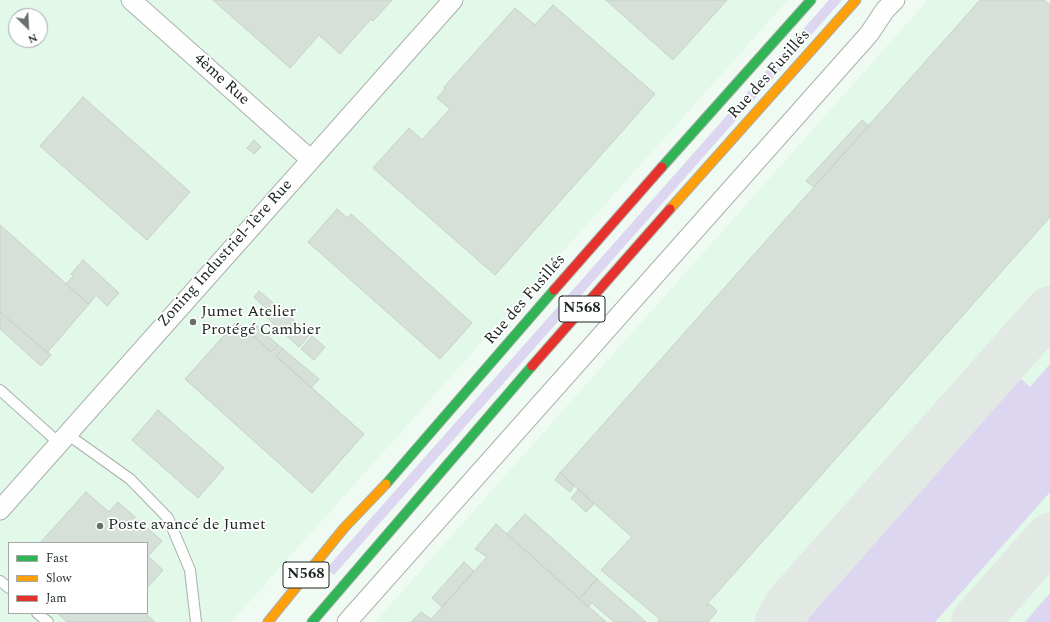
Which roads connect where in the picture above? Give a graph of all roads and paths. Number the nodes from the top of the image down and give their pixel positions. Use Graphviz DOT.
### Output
graph roads {
  1 [pos="131,0"];
  2 [pos="453,0"];
  3 [pos="811,0"];
  4 [pos="856,0"];
  5 [pos="895,0"];
  6 [pos="310,159"];
  7 [pos="0,390"];
  8 [pos="63,438"];
  9 [pos="0,510"];
  10 [pos="0,581"];
  11 [pos="8,587"];
  12 [pos="38,614"];
  13 [pos="48,622"];
  14 [pos="196,622"];
  15 [pos="268,622"];
  16 [pos="312,622"];
  17 [pos="348,622"];
  1 -- 6 [label="street, 4ème Rue"];
  2 -- 6 [label="street, Zoning Industriel-1ère Rue"];
  3 -- 15 [label="highway, Rue des Fusillés / N568"];
  4 -- 16 [label="highway, Rue des Fusillés / N568"];
  5 -- 17 [label="street"];
  6 -- 8 [label="street, Zoning Industriel-1ère Rue"];
  7 -- 8 [label="lane"];
  8 -- 9 [label="street, Zoning Industriel-1ère Rue"];
  8 -- 14 [label="lane"];
  10 -- 11 [label="lane"];
  12 -- 13 [label="lane"];
}
